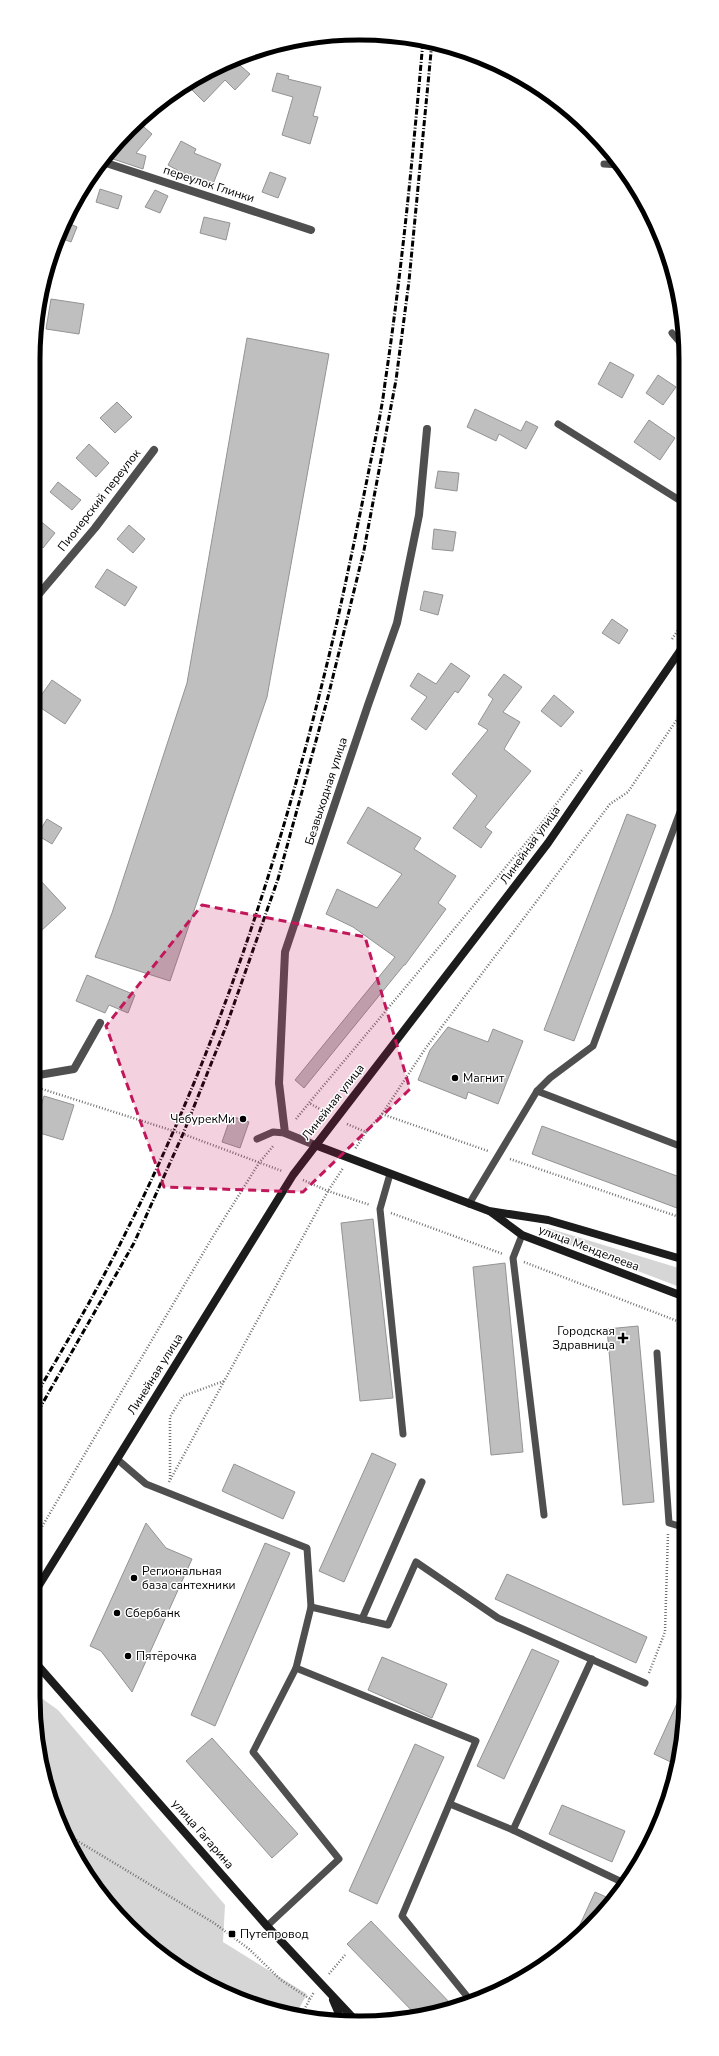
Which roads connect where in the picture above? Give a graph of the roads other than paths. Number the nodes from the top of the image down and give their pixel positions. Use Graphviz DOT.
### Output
graph roads {
  1 [pos="107,163"];
  2 [pos="604,164"];
  3 [pos="612,164"];
  4 [pos="311,230"];
  5 [pos="672,333"];
  6 [pos="678,340"];
  7 [pos="558,424"];
  8 [pos="427,428"];
  9 [pos="154,450"];
  10 [pos="679,500"];
  11 [pos="40,593"];
  12 [pos="679,652"];
  13 [pos="679,815"];
  14 [pos="100,1023"];
  15 [pos="40,1075"];
  16 [pos="537,1091"];
  17 [pos="285,1133"];
  18 [pos="256,1139"];
  19 [pos="315,1145"];
  20 [pos="679,1146"];
  21 [pos="390,1174"];
  22 [pos="469,1204"];
  23 [pos="489,1211"];
  24 [pos="522,1235"];
  25 [pos="679,1258"];
  26 [pos="679,1295"];
  27 [pos="657,1352"];
  28 [pos="403,1434"];
  29 [pos="117,1459"];
  30 [pos="422,1482"];
  31 [pos="544,1515"];
  32 [pos="679,1526"];
  33 [pos="40,1584"];
  34 [pos="311,1607"];
  35 [pos="362,1619"];
  36 [pos="592,1659"];
  37 [pos="40,1668"];
  38 [pos="296,1668"];
  39 [pos="645,1683"];
  40 [pos="450,1804"];
  41 [pos="513,1830"];
  42 [pos="620,1881"];
  43 [pos="267,1926"];
  44 [pos="331,1995"];
  45 [pos="468,1997"];
  46 [pos="339,2015"];
  47 [pos="350,2016"];
  1 -- 4 [label="street, переулок Глинки"];
  2 -- 3 [label="lane"];
  5 -- 6 [label="lane"];
  7 -- 10 [label="lane"];
  8 -- 17 [label="street, Безвыходная улица"];
  9 -- 11 [label="street, Пионерский переулок"];
  12 -- 19 [label="main road, Линейная улица"];
  13 -- 16 [label="lane"];
  14 -- 15 [label="street"];
  16 -- 20 [label="lane"];
  16 -- 22 [label="lane"];
  17 -- 18 [label="lane"];
  17 -- 19 [label="street"];
  19 -- 21 [label="main road, улица Менделеева"];
  19 -- 29 [label="main road, Линейная улица"];
  21 -- 22 [label="main road, улица Менделеева"];
  21 -- 28 [label="lane"];
  22 -- 23 [label="main road, улица Менделеева"];
  23 -- 24 [label="main road, улица Менделеева"];
  23 -- 25 [label="main road, улица Менделеева"];
  24 -- 26 [label="main road, улица Менделеева"];
  24 -- 31 [label="lane"];
  27 -- 32 [label="lane"];
  29 -- 33 [label="main road, Линейная улица"];
  29 -- 34 [label="lane"];
  30 -- 35 [label="lane"];
  34 -- 35 [label="lane"];
  34 -- 38 [label="lane"];
  35 -- 36 [label="lane"];
  36 -- 39 [label="lane"];
  36 -- 41 [label="lane"];
  37 -- 43 [label="main road, улица Гагарина"];
  38 -- 40 [label="lane"];
  38 -- 43 [label="lane"];
  40 -- 41 [label="lane"];
  40 -- 45 [label="lane"];
  41 -- 42 [label="lane"];
  43 -- 44 [label="main road, улица Гагарина"];
  44 -- 46 [label="main road"];
  44 -- 47 [label="main road, улица Гагарина"];
}
